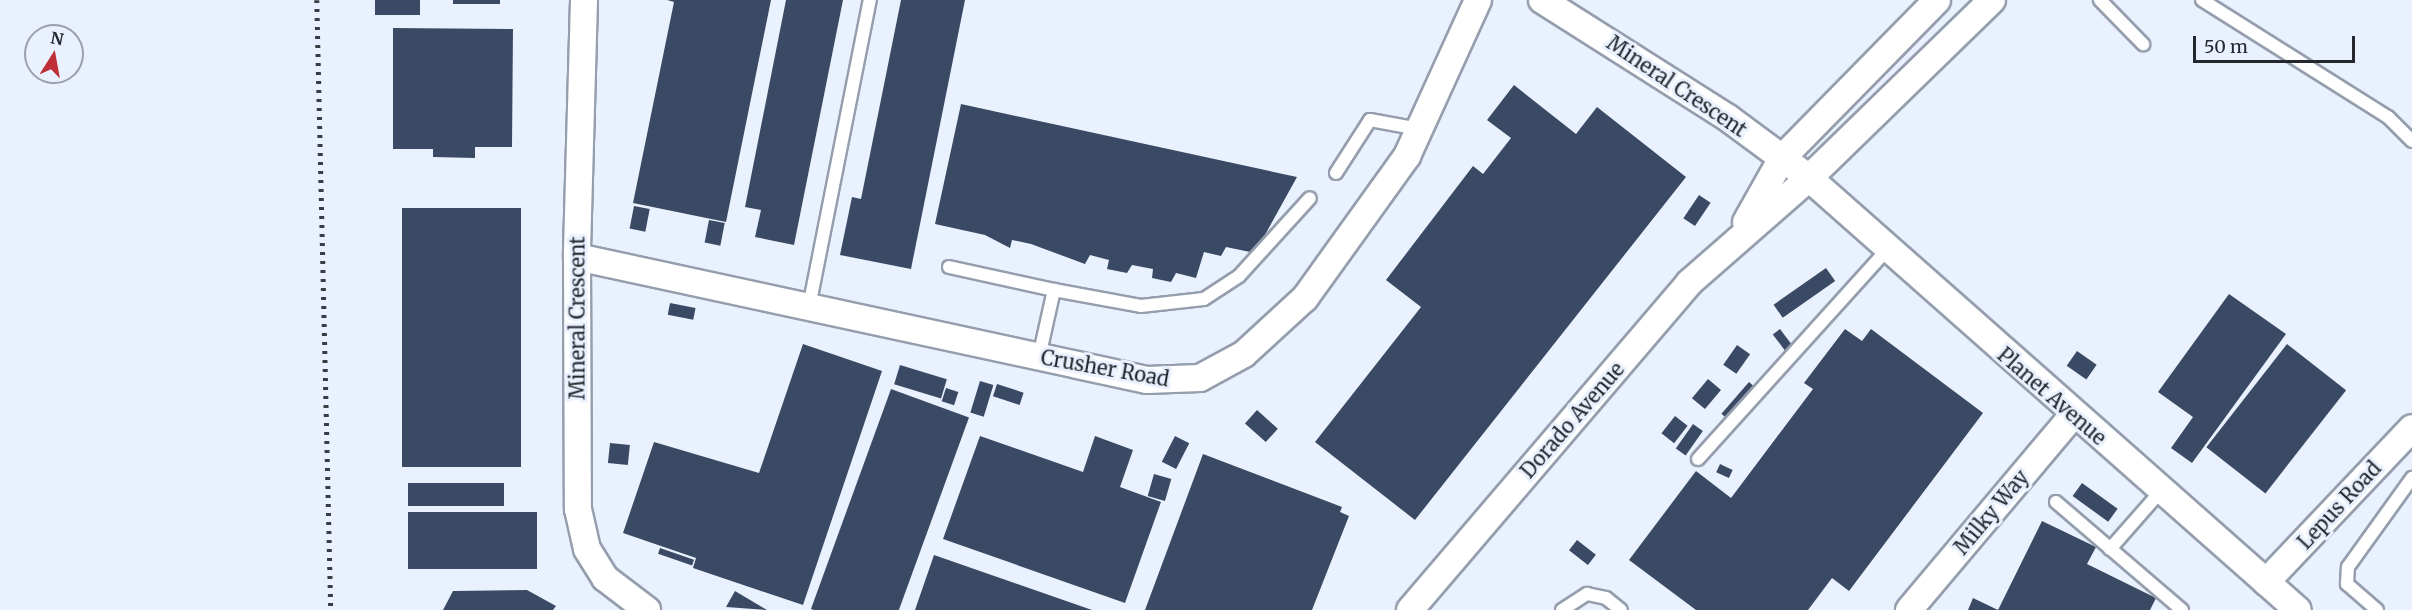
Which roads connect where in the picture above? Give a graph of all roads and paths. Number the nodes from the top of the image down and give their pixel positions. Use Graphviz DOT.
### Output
graph roads {
  1 [pos="584,0"];
  2 [pos="870,0"];
  3 [pos="1478,0"];
  4 [pos="1542,0"];
  5 [pos="1937,0"];
  6 [pos="1992,0"];
  7 [pos="2100,0"];
  8 [pos="2202,0"];
  9 [pos="2143,44"];
  10 [pos="1419,129"];
  11 [pos="2412,141"];
  12 [pos="1782,158"];
  13 [pos="1336,173"];
  14 [pos="1809,178"];
  15 [pos="1310,198"];
  16 [pos="1739,235"];
  17 [pos="1886,251"];
  18 [pos="577,257"];
  19 [pos="950,267"];
  20 [pos="1054,290"];
  21 [pos="809,307"];
  22 [pos="1039,357"];
  23 [pos="2073,415"];
  24 [pos="2412,428"];
  25 [pos="1698,459"];
  26 [pos="2412,478"];
  27 [pos="2161,491"];
  28 [pos="2056,502"];
  29 [pos="2110,549"];
  30 [pos="2266,582"];
  31 [pos="647,610"];
  32 [pos="1410,610"];
  33 [pos="1562,610"];
  34 [pos="1621,610"];
  35 [pos="1909,610"];
  36 [pos="2182,610"];
  37 [pos="2298,610"];
  38 [pos="2377,610"];
  1 -- 18 [label="street, Mineral Crescent"];
  2 -- 21 [label="lane"];
  3 -- 10 [label="street, Crusher Road"];
  4 -- 12 [label="street, Mineral Crescent"];
  5 -- 12 [label="street, Dorado Avenue"];
  6 -- 14 [label="street, Dorado Avenue"];
  7 -- 9 [label="lane"];
  8 -- 11 [label="lane"];
  10 -- 13 [label="lane"];
  10 -- 22 [label="street, Crusher Road"];
  12 -- 14 [label="street, Mineral Crescent"];
  12 -- 16 [label="street, Dorado Avenue"];
  14 -- 16 [label="street, Dorado Avenue"];
  14 -- 17 [label="street, Planet Avenue"];
  15 -- 20 [label="lane"];
  16 -- 32 [label="street, Dorado Avenue"];
  17 -- 23 [label="street, Planet Avenue"];
  17 -- 25 [label="lane"];
  18 -- 21 [label="street, Crusher Road"];
  18 -- 31 [label="street, Mineral Crescent"];
  19 -- 20 [label="lane"];
  20 -- 22 [label="lane"];
  21 -- 22 [label="street, Crusher Road"];
  23 -- 27 [label="street, Planet Avenue"];
  23 -- 35 [label="street, Milky Way"];
  24 -- 30 [label="street, Lepus Road"];
  26 -- 38 [label="lane"];
  27 -- 29 [label="lane"];
  27 -- 30 [label="street, Planet Avenue"];
  28 -- 29 [label="lane"];
  29 -- 36 [label="lane"];
  30 -- 37 [label="street, Planet Avenue"];
  33 -- 34 [label="lane"];
}
